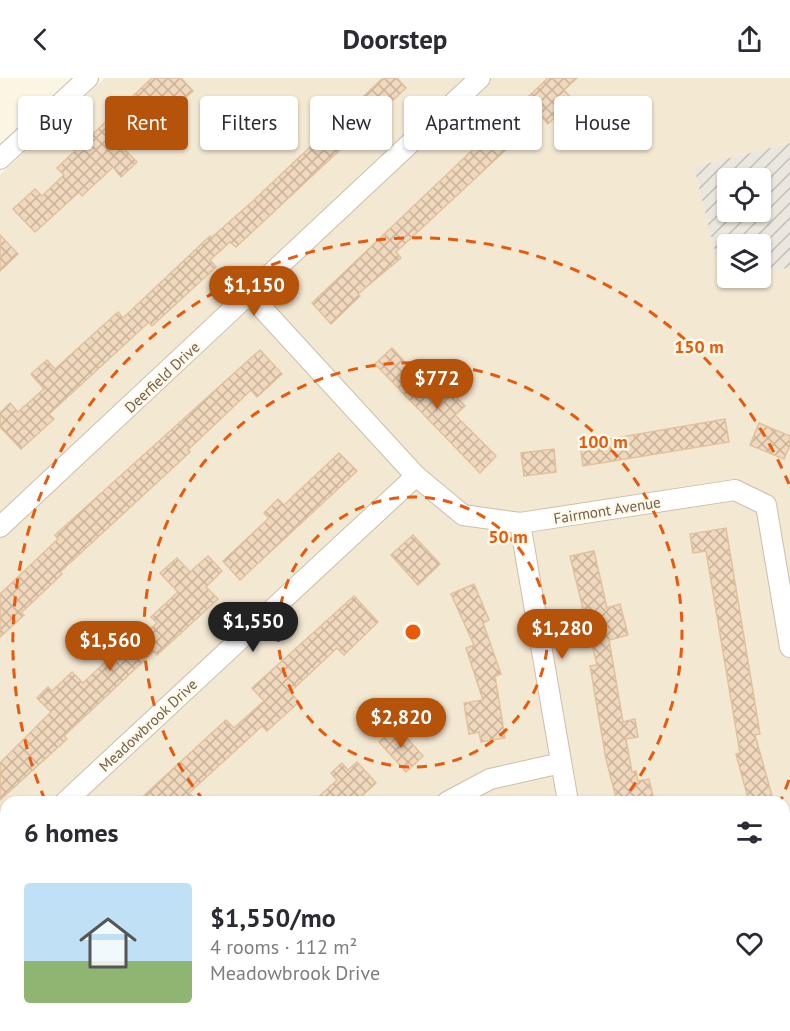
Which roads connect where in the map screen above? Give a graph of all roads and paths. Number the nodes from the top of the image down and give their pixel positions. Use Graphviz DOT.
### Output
graph roads {
  1 [pos="88,78"];
  2 [pos="480,78"];
  3 [pos="0,159"];
  4 [pos="250,295"];
  5 [pos="416,476"];
  6 [pos="520,523"];
  7 [pos="0,527"];
  8 [pos="790,647"];
  9 [pos="561,763"];
  10 [pos="71,796"];
  11 [pos="458,796"];
  12 [pos="567,796"];
  1 -- 3 [label="street"];
  2 -- 4 [label="street, Deerfield Drive"];
  4 -- 5 [label="street, Fairmont Avenue"];
  4 -- 7 [label="street, Deerfield Drive"];
  5 -- 6 [label="street, Fairmont Avenue"];
  5 -- 10 [label="street, Meadowbrook Drive"];
  6 -- 8 [label="street, Fairmont Avenue"];
  6 -- 9 [label="street"];
  9 -- 11 [label="street"];
  9 -- 12 [label="street"];
}
